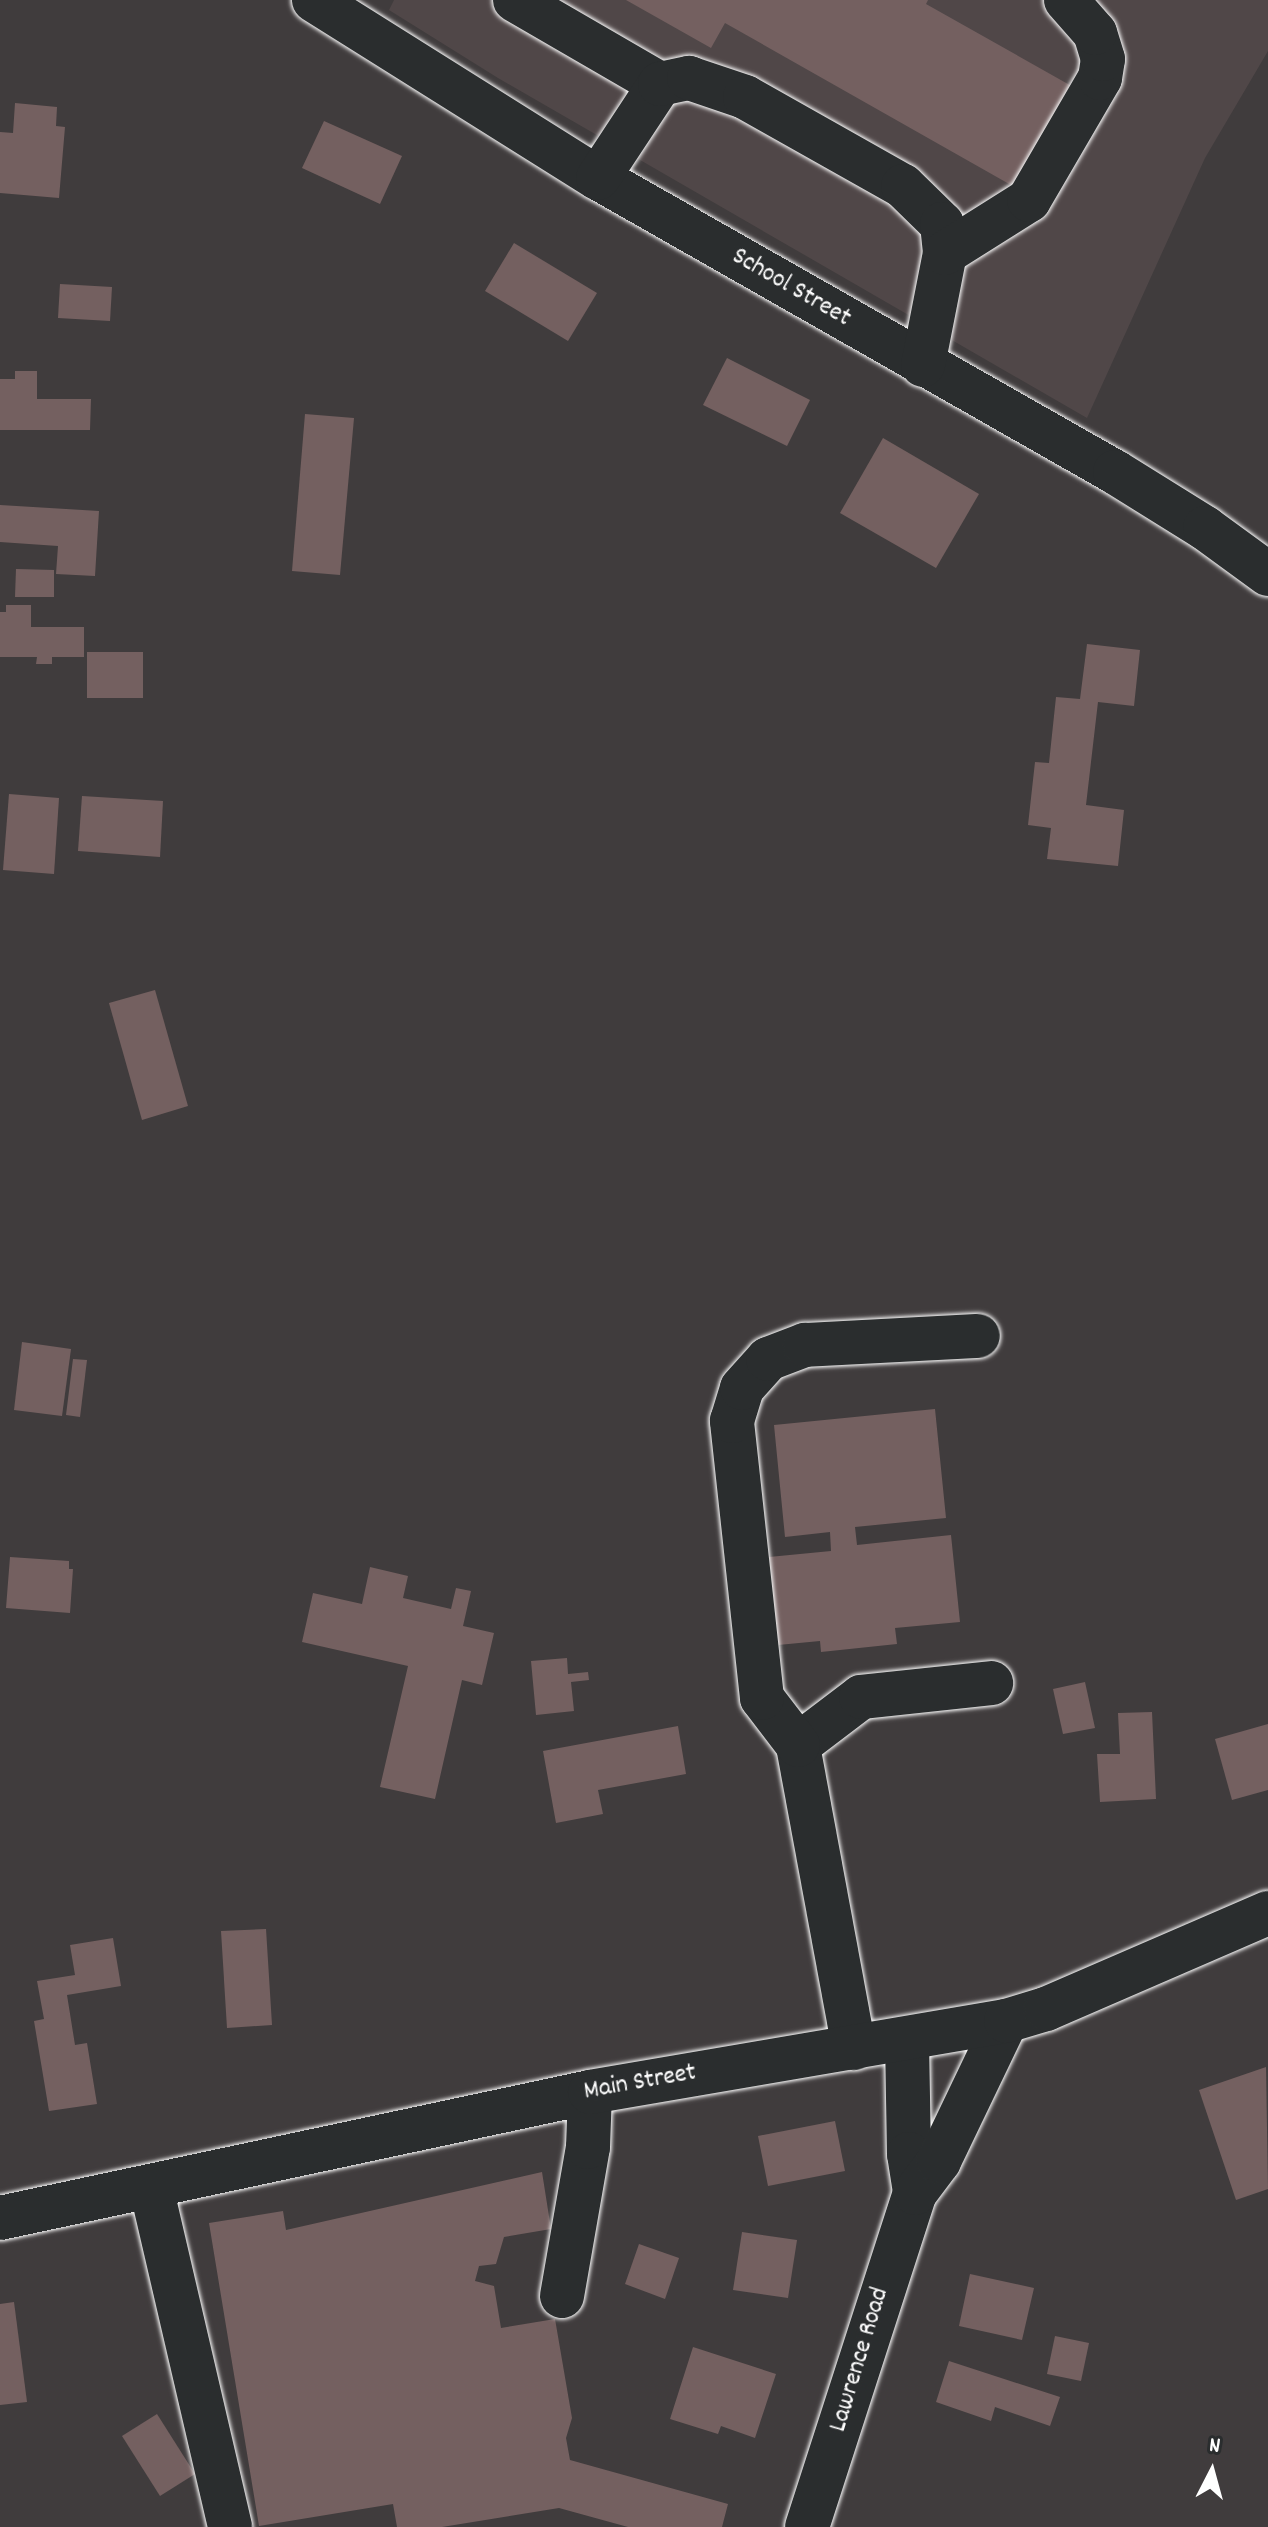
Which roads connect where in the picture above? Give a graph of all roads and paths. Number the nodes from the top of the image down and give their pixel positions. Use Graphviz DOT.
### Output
graph roads {
  1 [pos="314,0"];
  2 [pos="515,0"];
  3 [pos="1066,0"];
  4 [pos="660,84"];
  5 [pos="598,178"];
  6 [pos="945,253"];
  7 [pos="923,365"];
  8 [pos="1268,574"];
  9 [pos="978,1336"];
  10 [pos="991,1683"];
  11 [pos="798,1745"];
  12 [pos="1268,1913"];
  13 [pos="1006,2021"];
  14 [pos="907,2040"];
  15 [pos="854,2048"];
  16 [pos="590,2092"];
  17 [pos="151,2187"];
  18 [pos="915,2193"];
  19 [pos="0,2218"];
  20 [pos="562,2296"];
  21 [pos="816,2525"];
  22 [pos="230,2527"];
  1 -- 5 [label="street, School Street"];
  2 -- 4 [label="street"];
  3 -- 6 [label="street"];
  4 -- 5 [label="street"];
  4 -- 6 [label="street"];
  5 -- 7 [label="street, School Street"];
  6 -- 7 [label="street"];
  7 -- 8 [label="street, School Street"];
  9 -- 11 [label="street"];
  10 -- 11 [label="street"];
  11 -- 15 [label="street"];
  12 -- 13 [label="street, Main Street"];
  13 -- 14 [label="street, Main Street"];
  13 -- 18 [label="street, Lawrence Road"];
  14 -- 15 [label="street, Main Street"];
  14 -- 18 [label="street, Lawrence Road"];
  15 -- 16 [label="street, Main Street"];
  16 -- 17 [label="street, Main Street"];
  16 -- 20 [label="street"];
  17 -- 19 [label="street, Main Street"];
  17 -- 22 [label="street"];
  18 -- 21 [label="street, Lawrence Road"];
}
